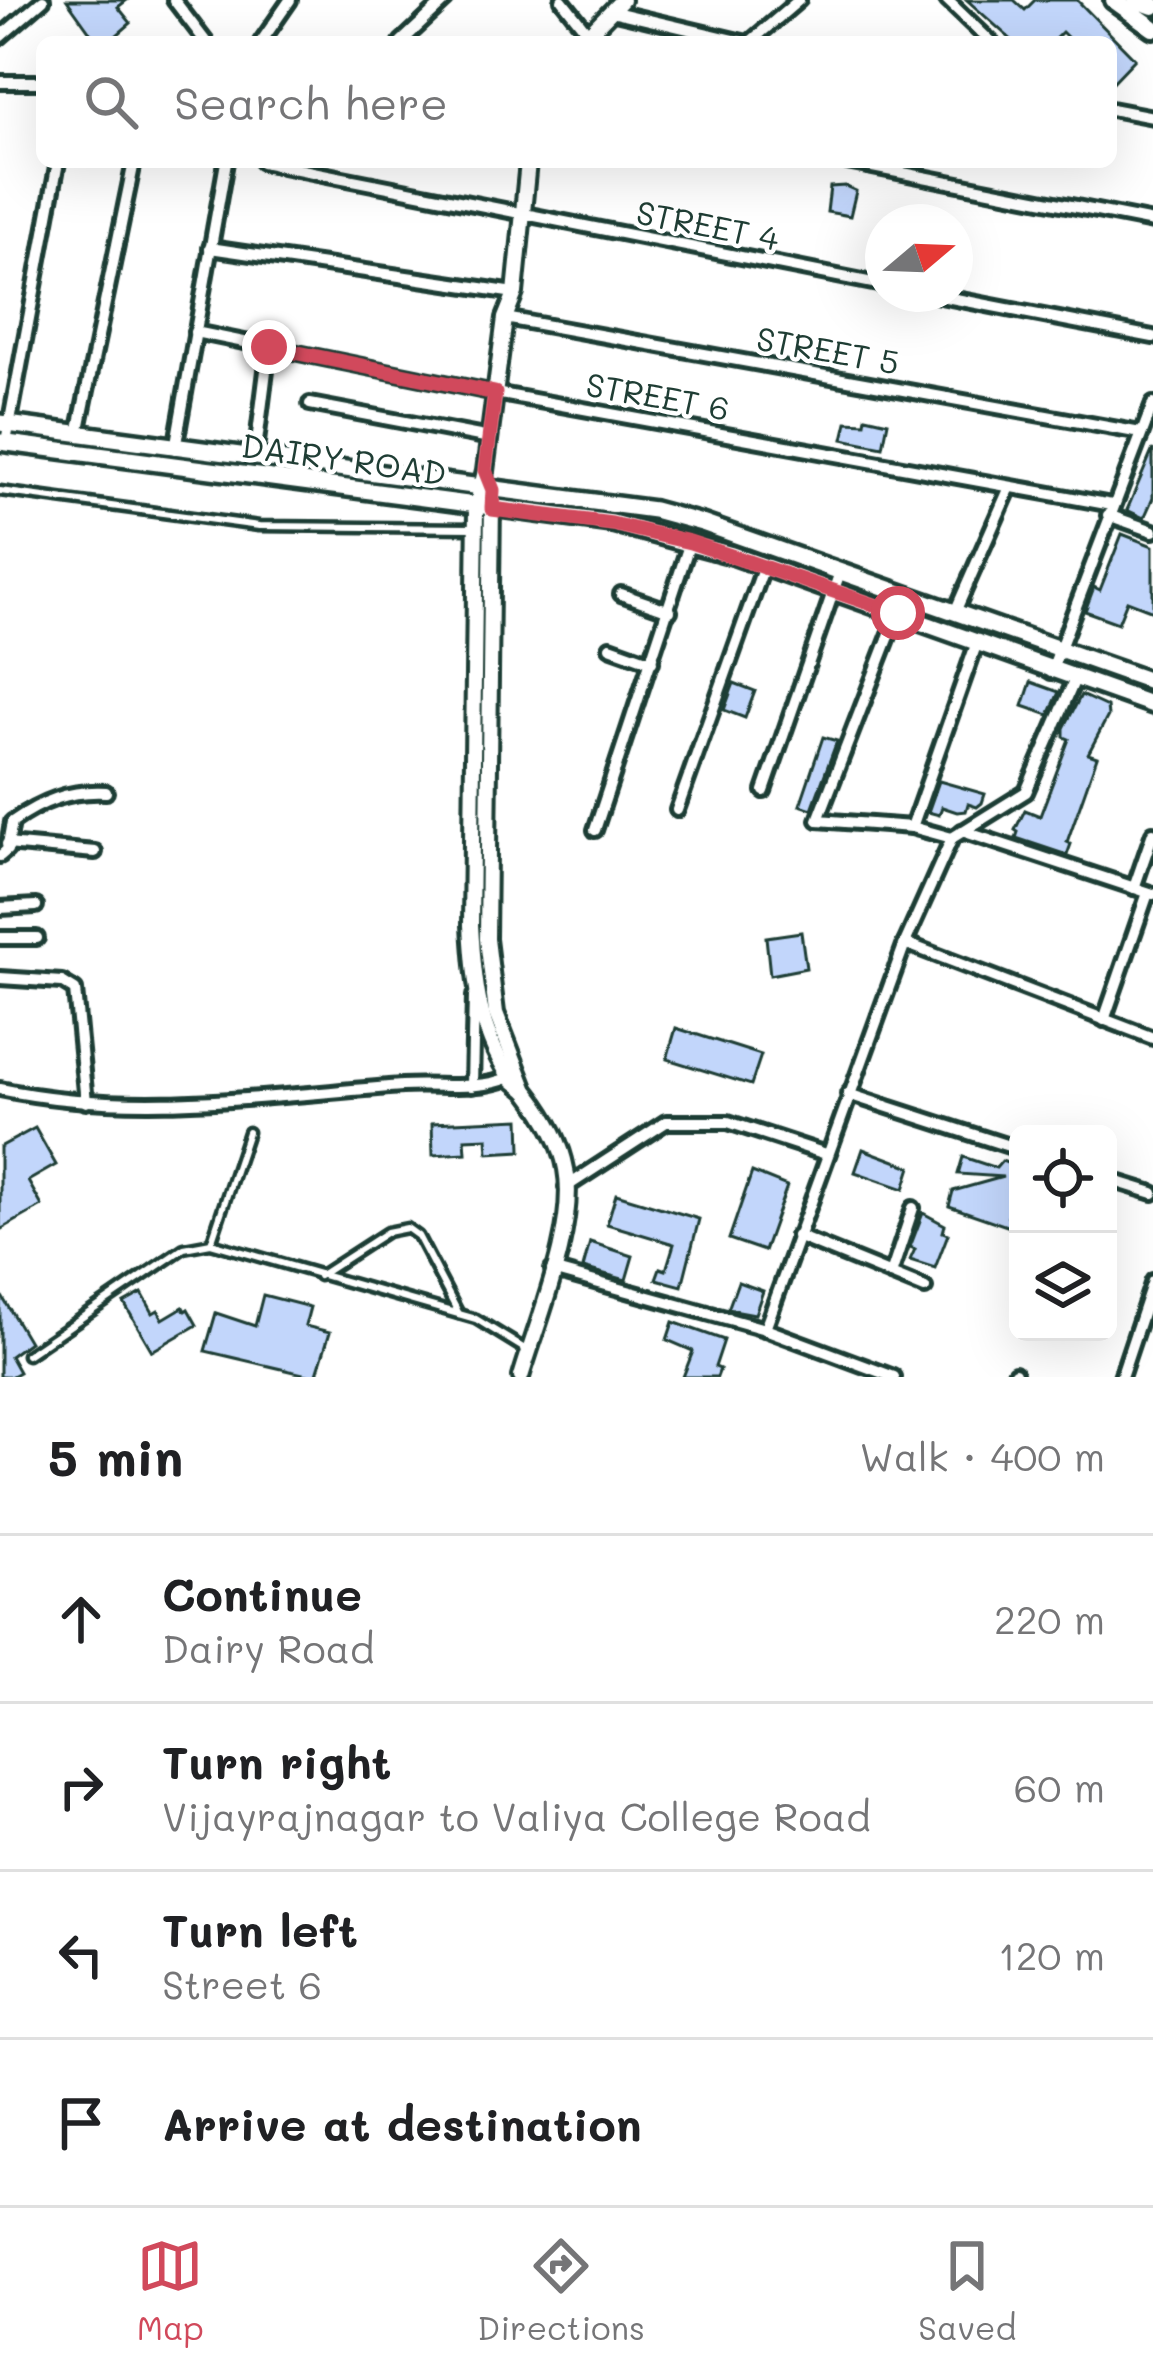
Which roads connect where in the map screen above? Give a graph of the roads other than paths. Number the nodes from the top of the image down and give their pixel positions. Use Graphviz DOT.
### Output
graph roads {
  1 [pos="43,0"];
  2 [pos="174,0"];
  3 [pos="290,0"];
  4 [pos="446,0"];
  5 [pos="562,0"];
  6 [pos="799,0"];
  7 [pos="947,0"];
  8 [pos="1114,0"];
  9 [pos="1136,0"];
  10 [pos="617,5"];
  11 [pos="1153,6"];
  12 [pos="1153,28"];
  13 [pos="201,36"];
  14 [pos="264,36"];
  15 [pos="407,36"];
  16 [pos="584,36"];
  17 [pos="586,36"];
  18 [pos="726,36"];
  19 [pos="754,36"];
  20 [pos="985,36"];
  21 [pos="0,38"];
  22 [pos="36,83"];
  23 [pos="1,86"];
  24 [pos="1117,110"];
  25 [pos="1153,117"];
  26 [pos="57,168"];
  27 [pos="133,168"];
  28 [pos="225,168"];
  29 [pos="291,168"];
  30 [pos="527,168"];
  31 [pos="877,168"];
  32 [pos="522,216"];
  33 [pos="1153,223"];
  34 [pos="210,248"];
  35 [pos="865,282"];
  36 [pos="515,293"];
  37 [pos="973,302"];
  38 [pos="506,318"];
  39 [pos="196,332"];
  40 [pos="1153,337"];
  41 [pos="269,347"];
  42 [pos="495,393"];
  43 [pos="310,404"];
  44 [pos="1153,404"];
  45 [pos="4,433"];
  46 [pos="1141,433"];
  47 [pos="78,434"];
  48 [pos="490,438"];
  49 [pos="173,455"];
  50 [pos="255,458"];
  51 [pos="1010,487"];
  52 [pos="486,489"];
  53 [pos="0,491"];
  54 [pos="484,508"];
  55 [pos="1110,510"];
  56 [pos="476,528"];
  57 [pos="1153,532"];
  58 [pos="690,542"];
  59 [pos="764,566"];
  60 [pos="840,572"];
  61 [pos="834,592"];
  62 [pos="621,594"];
  63 [pos="670,611"];
  64 [pos="955,612"];
  65 [pos="898,613"];
  66 [pos="976,645"];
  67 [pos="610,647"];
  68 [pos="1058,650"];
  69 [pos="652,662"];
  70 [pos="1051,671"];
  71 [pos="1076,679"];
  72 [pos="1153,682"];
  73 [pos="1153,705"];
  74 [pos="764,791"];
  75 [pos="106,792"];
  76 [pos="676,810"];
  77 [pos="912,827"];
  78 [pos="596,830"];
  79 [pos="1153,833"];
  80 [pos="957,835"];
  81 [pos="4,850"];
  82 [pos="95,852"];
  83 [pos="1135,888"];
  84 [pos="1151,893"];
  85 [pos="36,906"];
  86 [pos="0,908"];
  87 [pos="0,938"];
  88 [pos="37,938"];
  89 [pos="905,943"];
  90 [pos="0,977"];
  91 [pos="474,987"];
  92 [pos="1104,1020"];
  93 [pos="1153,1038"];
  94 [pos="510,1078"];
  95 [pos="472,1086"];
  96 [pos="525,1088"];
  97 [pos="0,1089"];
  98 [pos="848,1094"];
  99 [pos="86,1102"];
  100 [pos="248,1132"];
  101 [pos="1009,1146"];
  102 [pos="826,1154"];
  103 [pos="1117,1181"];
  104 [pos="566,1187"];
  105 [pos="1153,1193"];
  106 [pos="914,1208"];
  107 [pos="797,1236"];
  108 [pos="212,1243"];
  109 [pos="552,1270"];
  110 [pos="892,1274"];
  111 [pos="319,1276"];
  112 [pos="1153,1281"];
  113 [pos="925,1288"];
  114 [pos="459,1314"];
  115 [pos="765,1329"];
  116 [pos="528,1351"];
  117 [pos="27,1354"];
  118 [pos="848,1360"];
  119 [pos="521,1377"];
  120 [pos="842,1377"];
  121 [pos="894,1377"];
  122 [pos="1120,1377"];
  1 -- 21 [label="street"];
  2 -- 13 [label="street"];
  3 -- 14 [label="street"];
  4 -- 15 [label="street"];
  5 -- 16 [label="street"];
  6 -- 19 [label="street"];
  7 -- 20 [label="street"];
  8 -- 12 [label="main road"];
  9 -- 11 [label="main road"];
  10 -- 17 [label="street"];
  10 -- 18 [label="street"];
  22 -- 23 [label="street"];
  24 -- 25 [label="street"];
  26 -- 45 [label="street"];
  27 -- 47 [label="street"];
  28 -- 34 [label="street"];
  29 -- 32 [label="street, STREET 4"];
  30 -- 32 [label="street"];
  31 -- 33 [label="street"];
  32 -- 35 [label="street, STREET 4"];
  32 -- 36 [label="street"];
  34 -- 36 [label="street"];
  34 -- 39 [label="street"];
  36 -- 38 [label="street"];
  37 -- 40 [label="street"];
  38 -- 42 [label="street"];
  38 -- 46 [label="street, STREET 5"];
  39 -- 41 [label="street, STREET 6"];
  39 -- 49 [label="street"];
  41 -- 42 [label="street, STREET 6"];
  41 -- 50 [label="street"];
  42 -- 48 [label="street"];
  42 -- 51 [label="street, STREET 6"];
  43 -- 48 [label="street"];
  44 -- 46 [label="street"];
  45 -- 47 [label="main road, DAIRY ROAD"];
  45 -- 49 [label="main road, DAIRY ROAD"];
  46 -- 55 [label="street"];
  47 -- 49 [label="main road, DAIRY ROAD"];
  48 -- 52 [label="street"];
  49 -- 50 [label="main road, DAIRY ROAD"];
  49 -- 54 [label="main road, DAIRY ROAD"];
  50 -- 52 [label="main road, DAIRY ROAD"];
  51 -- 55 [label="street, STREET 6"];
  51 -- 64 [label="street"];
  52 -- 54 [label="street"];
  52 -- 60 [label="main road, DAIRY ROAD"];
  53 -- 56 [label="lane"];
  54 -- 56 [label="street"];
  54 -- 58 [label="main road, DAIRY ROAD"];
  54 -- 96 [label="street"];
  55 -- 57 [label="street, STREET 6"];
  55 -- 68 [label="street"];
  56 -- 91 [label="street"];
  58 -- 59 [label="main road, DAIRY ROAD"];
  58 -- 63 [label="street"];
  59 -- 61 [label="main road, DAIRY ROAD"];
  59 -- 76 [label="street"];
  60 -- 61 [label="street"];
  60 -- 64 [label="main road, DAIRY ROAD"];
  61 -- 65 [label="main road, DAIRY ROAD"];
  61 -- 74 [label="street"];
  62 -- 63 [label="street"];
  63 -- 69 [label="street"];
  64 -- 68 [label="main road, DAIRY ROAD"];
  65 -- 66 [label="main road, DAIRY ROAD"];
  65 -- 77 [label="street"];
  66 -- 70 [label="main road, DAIRY ROAD"];
  66 -- 77 [label="street"];
  67 -- 69 [label="street"];
  68 -- 70 [label="street"];
  68 -- 72 [label="main road, DAIRY ROAD"];
  69 -- 78 [label="street"];
  70 -- 71 [label="main road, DAIRY ROAD"];
  71 -- 73 [label="main road, DAIRY ROAD"];
  71 -- 80 [label="street"];
  75 -- 81 [label="street"];
  77 -- 80 [label="street"];
  79 -- 83 [label="street"];
  80 -- 83 [label="street"];
  80 -- 89 [label="street"];
  81 -- 82 [label="street"];
  83 -- 84 [label="street"];
  84 -- 92 [label="street"];
  85 -- 86 [label="street"];
  87 -- 88 [label="street"];
  89 -- 92 [label="street"];
  89 -- 98 [label="street"];
  90 -- 99 [label="street"];
  91 -- 94 [label="street"];
  91 -- 95 [label="street"];
  92 -- 93 [label="street"];
  94 -- 95 [label="street"];
  94 -- 96 [label="street"];
  95 -- 99 [label="street"];
  96 -- 104 [label="street"];
  97 -- 99 [label="street"];
  98 -- 101 [label="street"];
  98 -- 102 [label="street"];
  100 -- 108 [label="lane"];
  102 -- 104 [label="street"];
  102 -- 107 [label="street"];
  103 -- 105 [label="street"];
  104 -- 109 [label="street"];
  106 -- 110 [label="street"];
  107 -- 110 [label="street"];
  107 -- 115 [label="street"];
  108 -- 111 [label="lane"];
  108 -- 117 [label="lane"];
  109 -- 115 [label="street"];
  109 -- 116 [label="street"];
  110 -- 113 [label="street"];
  111 -- 114 [label="lane"];
  111 -- 114 [label="lane"];
  112 -- 122 [label="street"];
  114 -- 116 [label="lane"];
  115 -- 118 [label="street"];
  116 -- 119 [label="street"];
  118 -- 120 [label="street"];
  118 -- 121 [label="street"];
}
